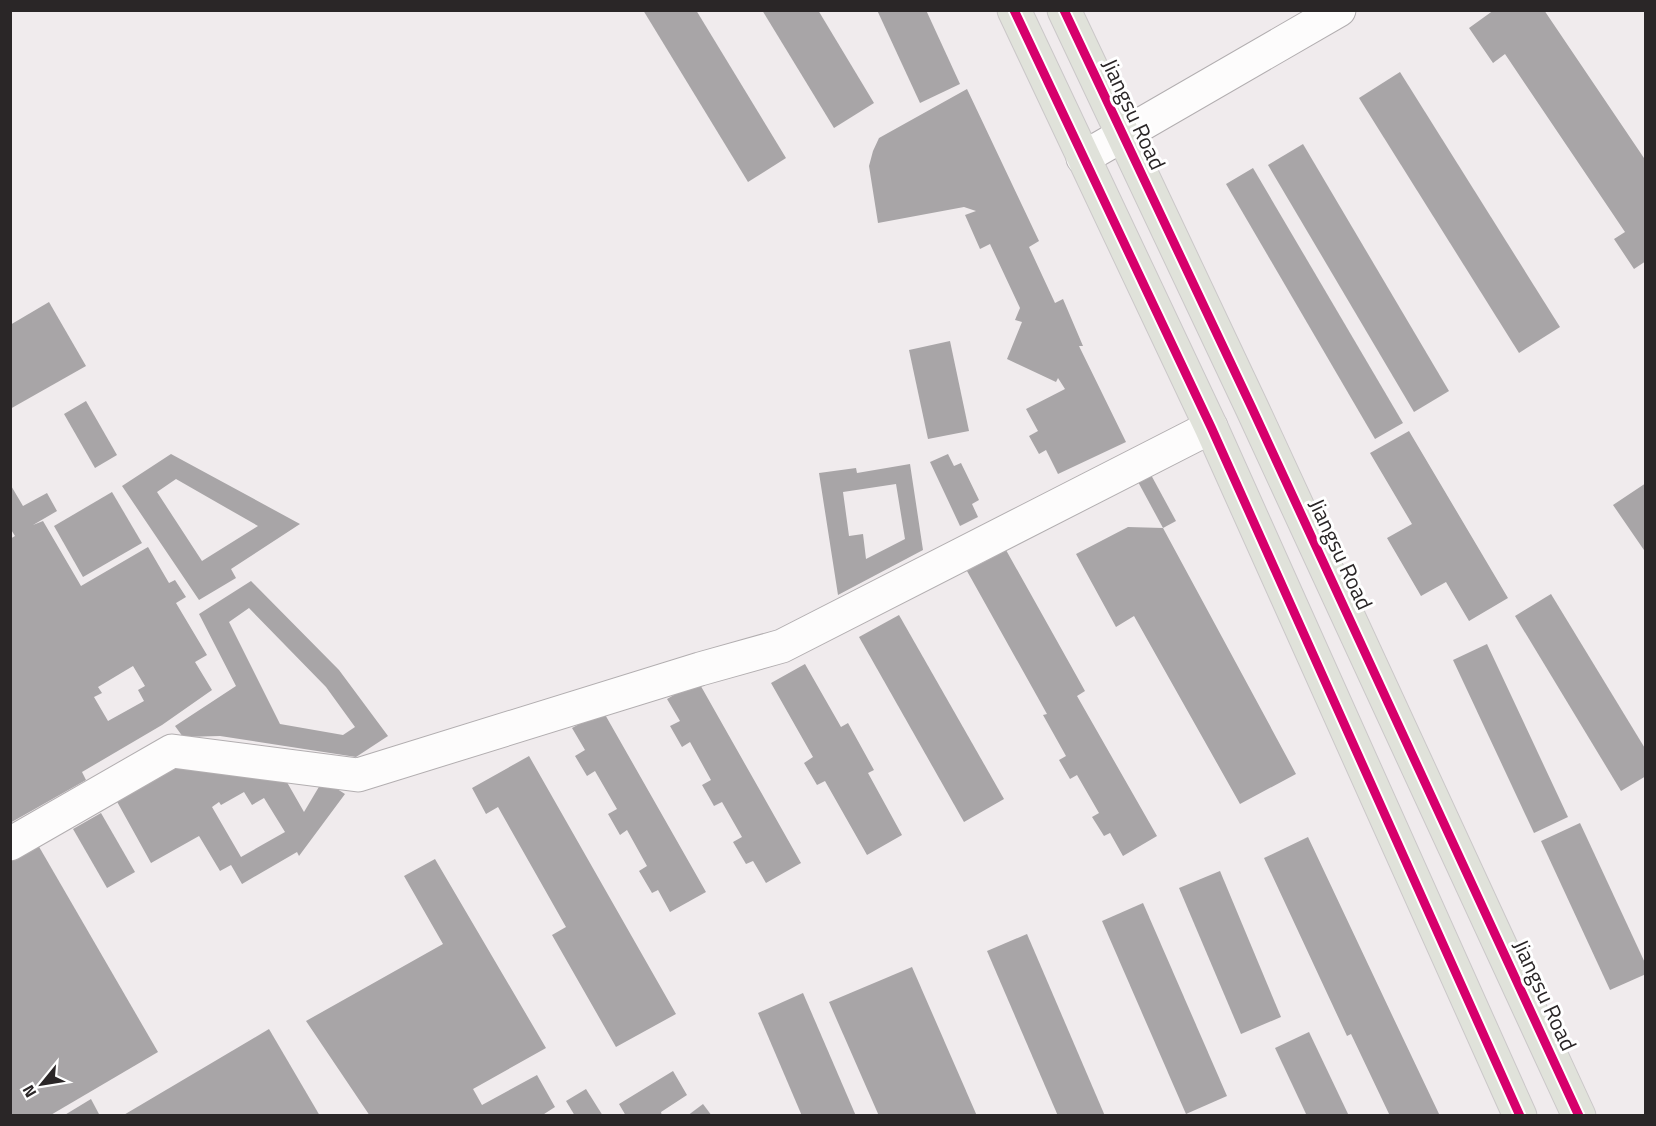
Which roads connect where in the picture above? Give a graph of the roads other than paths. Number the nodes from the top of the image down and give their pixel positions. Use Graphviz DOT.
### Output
graph roads {
  1 [pos="1014,10"];
  2 [pos="1064,10"];
  3 [pos="1339,10"];
  4 [pos="1122,135"];
  5 [pos="1083,158"];
  6 [pos="1211,427"];
  7 [pos="10,844"];
  8 [pos="1520,1116"];
  9 [pos="1579,1116"];
  1 -- 5 [label="highway"];
  2 -- 4 [label="highway, Jiangsu Road"];
  3 -- 4 [label="street"];
  4 -- 5 [label="street"];
  4 -- 9 [label="highway, Jiangsu Road"];
  5 -- 6 [label="highway"];
  6 -- 7 [label="street"];
  6 -- 8 [label="highway"];
}
